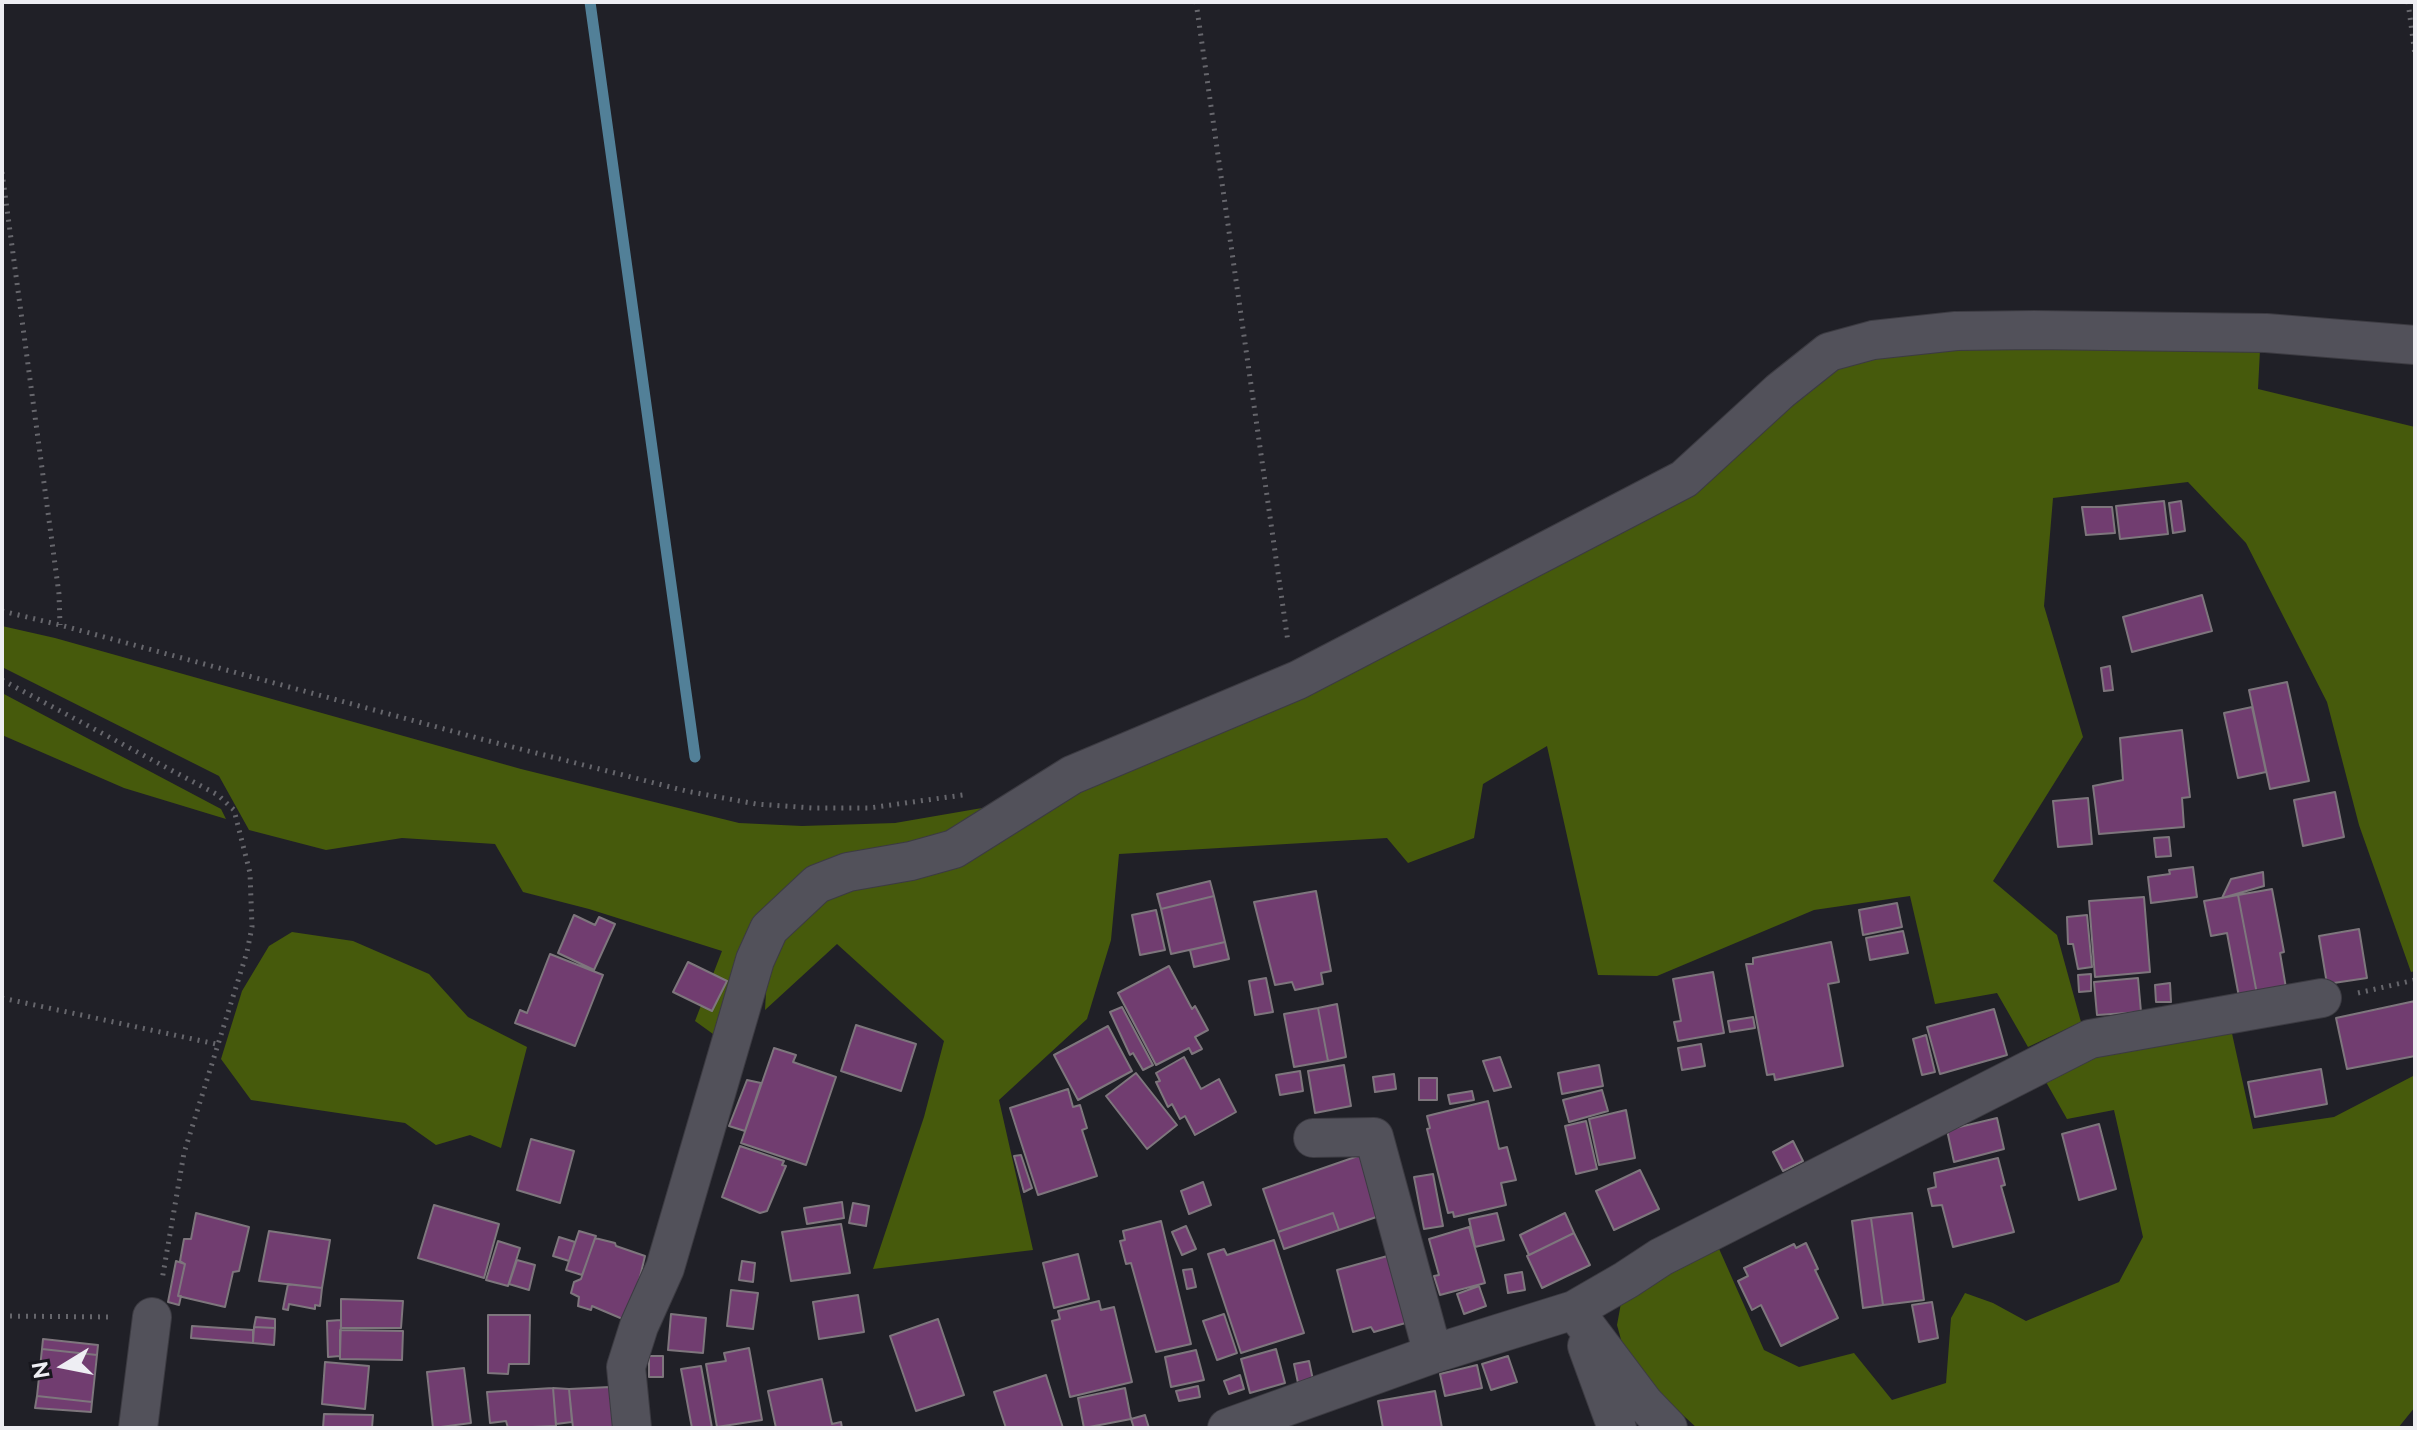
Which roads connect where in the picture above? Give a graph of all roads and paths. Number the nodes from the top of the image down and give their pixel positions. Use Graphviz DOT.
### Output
graph roads {
  1 [pos="1196,2"];
  2 [pos="2408,2"];
  3 [pos="2415,55"];
  4 [pos="2,172"];
  5 [pos="2415,345"];
  6 [pos="2,611"];
  7 [pos="60,625"];
  8 [pos="2,680"];
  9 [pos="1298,680"];
  10 [pos="975,793"];
  11 [pos="2415,980"];
  12 [pos="2,998"];
  13 [pos="2322,998"];
  14 [pos="216,1045"];
  15 [pos="1313,1138"];
  16 [pos="1574,1310"];
  17 [pos="2,1316"];
  18 [pos="152,1317"];
  19 [pos="1433,1354"];
  20 [pos="138,1428"];
  21 [pos="632,1428"];
  22 [pos="1227,1428"];
  23 [pos="1617,1428"];
  24 [pos="1668,1428"];
  1 -- 9 [label="path"];
  2 -- 3 [label="path"];
  4 -- 7 [label="path"];
  5 -- 9 [label="street"];
  6 -- 7 [label="path"];
  7 -- 10 [label="path"];
  8 -- 14 [label="path"];
  9 -- 21 [label="street"];
  11 -- 13 [label="path"];
  12 -- 14 [label="path"];
  13 -- 16 [label="street"];
  14 -- 18 [label="path"];
  15 -- 19 [label="street"];
  16 -- 19 [label="street"];
  16 -- 23 [label="street"];
  16 -- 24 [label="street"];
  17 -- 18 [label="path"];
  18 -- 20 [label="street"];
  19 -- 22 [label="street"];
}
